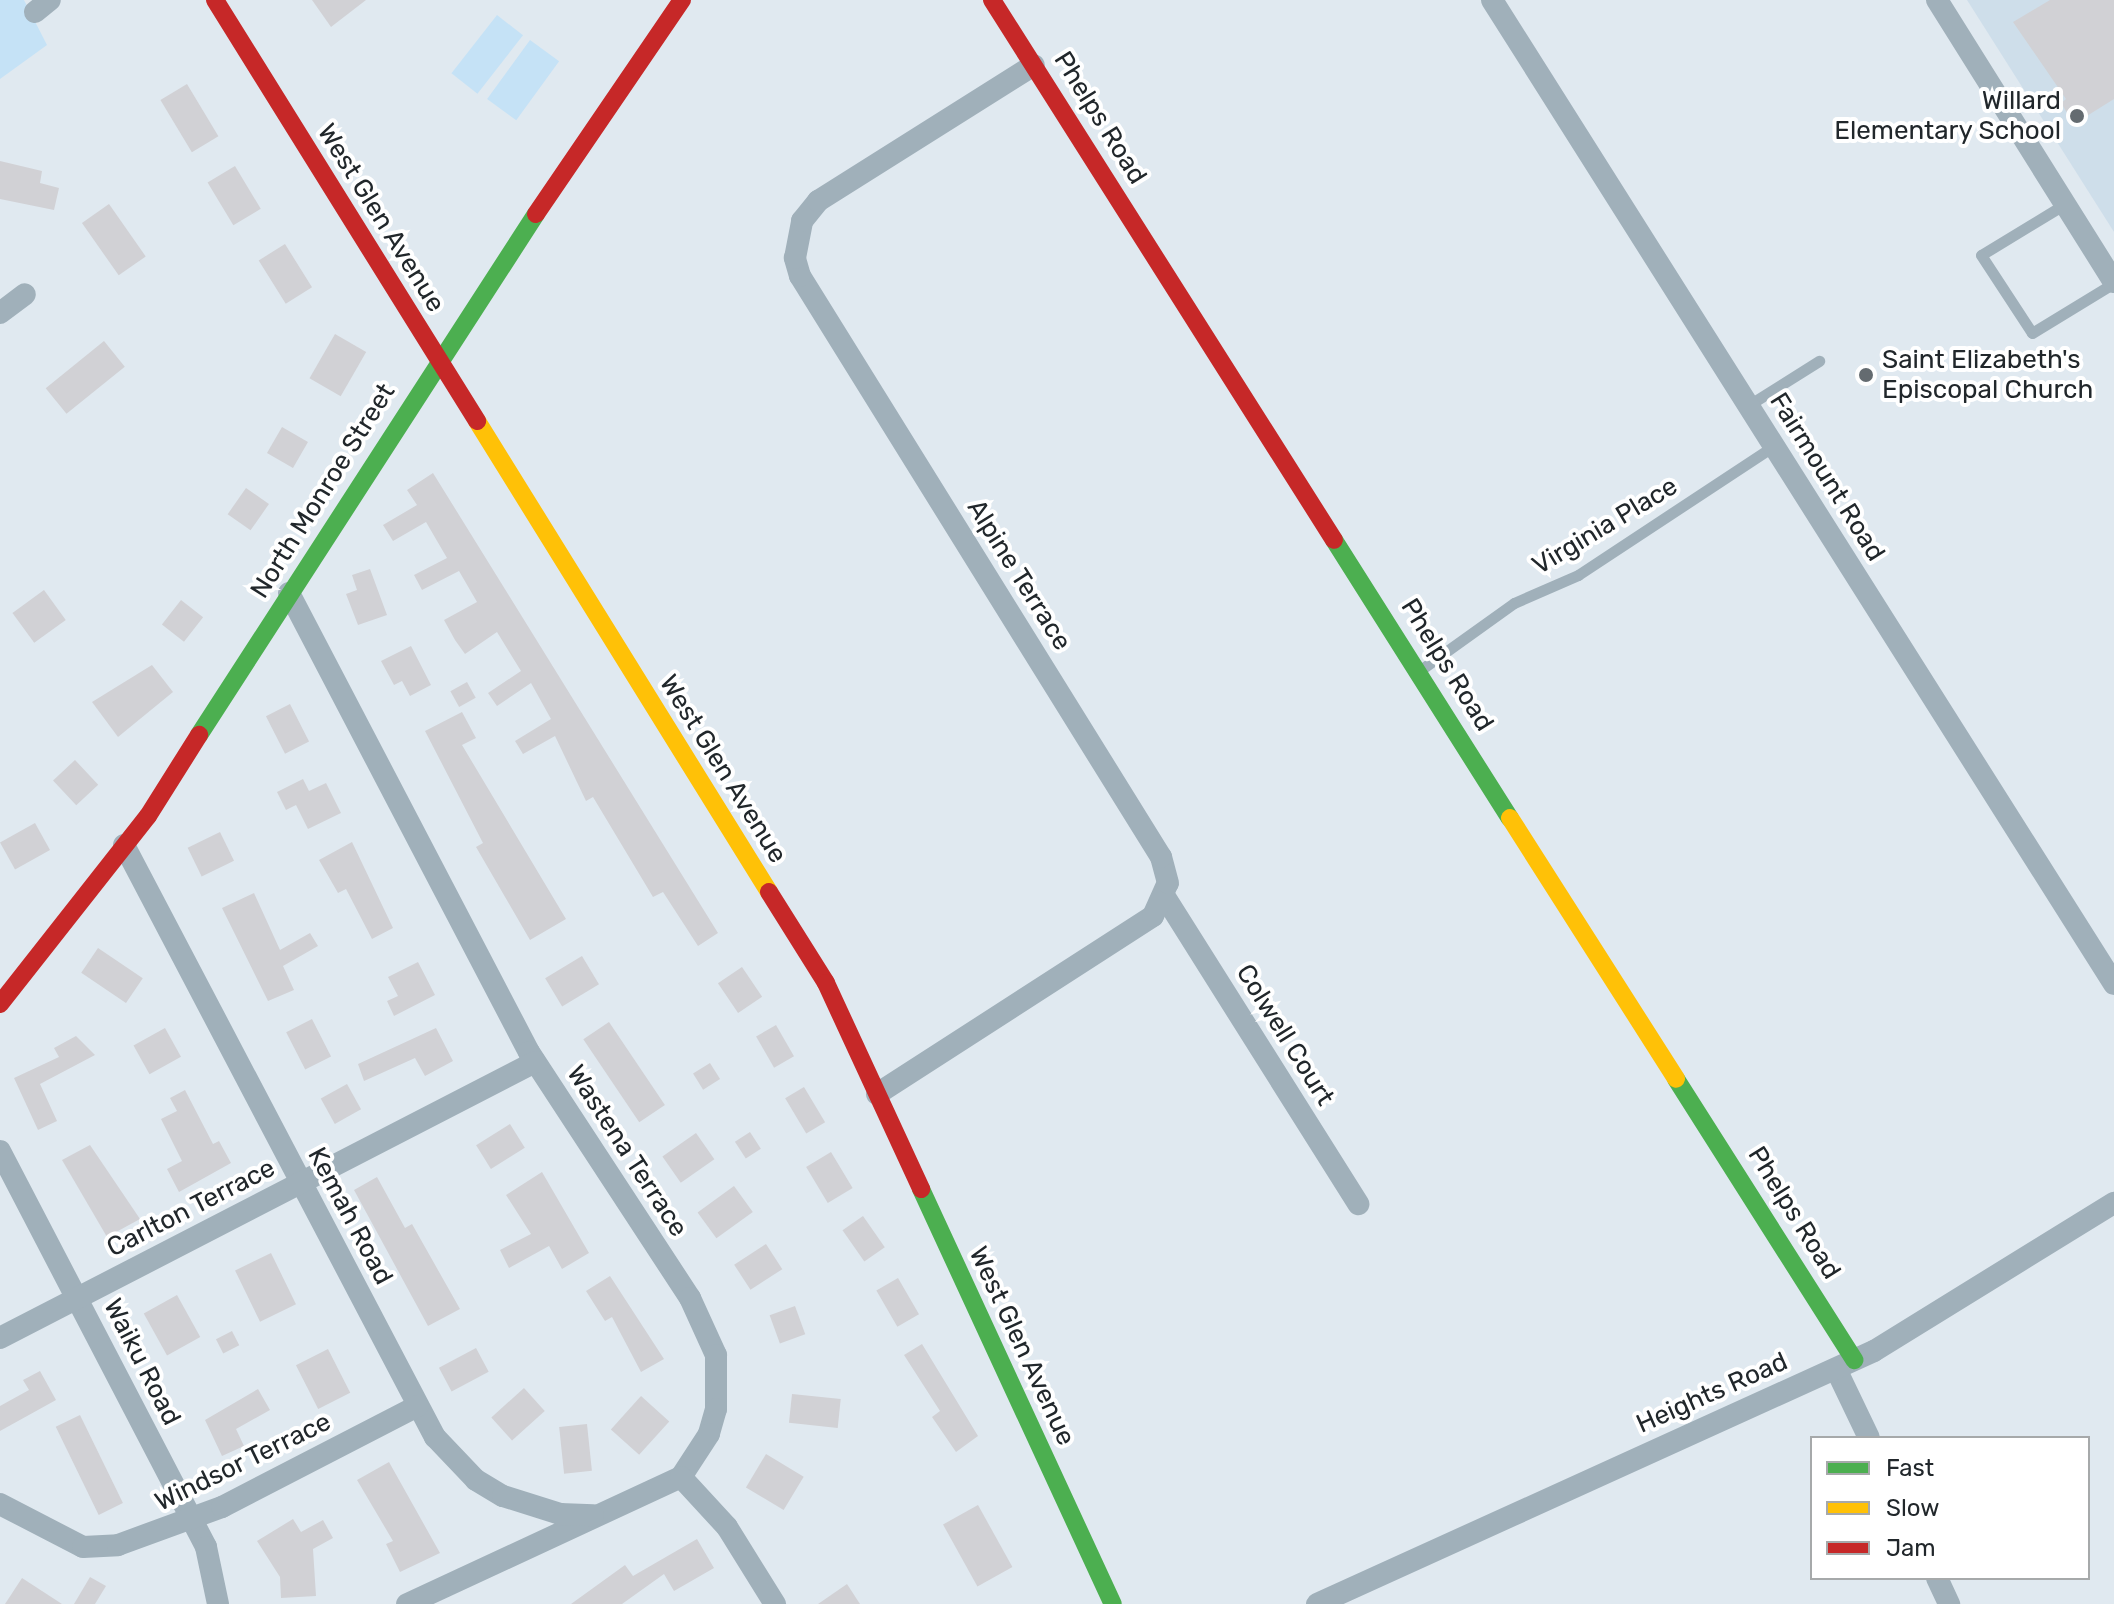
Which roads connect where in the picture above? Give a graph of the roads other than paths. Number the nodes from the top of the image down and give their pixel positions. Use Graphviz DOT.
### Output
graph roads {
  1 [pos="215,0"];
  2 [pos="682,0"];
  3 [pos="992,0"];
  4 [pos="1492,0"];
  5 [pos="1937,0"];
  6 [pos="1034,65"];
  7 [pos="2065,204"];
  8 [pos="2114,282"];
  9 [pos="25,294"];
  10 [pos="0,313"];
  11 [pos="438,359"];
  12 [pos="1819,361"];
  13 [pos="1749,405"];
  14 [pos="1775,445"];
  15 [pos="289,593"];
  16 [pos="1418,672"];
  17 [pos="124,845"];
  18 [pos="1165,897"];
  19 [pos="2114,984"];
  20 [pos="0,1004"];
  21 [pos="535,1062"];
  22 [pos="877,1094"];
  23 [pos="0,1151"];
  24 [pos="301,1183"];
  25 [pos="2114,1203"];
  26 [pos="1358,1204"];
  27 [pos="77,1298"];
  28 [pos="0,1338"];
  29 [pos="1845,1364"];
  30 [pos="418,1406"];
  31 [pos="1868,1436"];
  32 [pos="681,1477"];
  33 [pos="0,1504"];
  34 [pos="606,1514"];
  35 [pos="192,1520"];
  36 [pos="1938,1580"];
  37 [pos="218,1604"];
  38 [pos="407,1604"];
  39 [pos="775,1604"];
  40 [pos="1113,1604"];
  41 [pos="1317,1604"];
  42 [pos="1949,1604"];
  1 -- 11 [label="street, West Glen Avenue"];
  2 -- 11 [label="street, North Monroe Street"];
  3 -- 6 [label="street, Phelps Road"];
  4 -- 13 [label="street, Fairmount Road"];
  5 -- 7 [label="street"];
  6 -- 16 [label="street, Phelps Road"];
  6 -- 18 [label="street, Alpine Terrace"];
  7 -- 8 [label="street"];
  7 -- 8 [label="lane"];
  9 -- 10 [label="street"];
  11 -- 15 [label="street, North Monroe Street"];
  11 -- 22 [label="street, West Glen Avenue"];
  12 -- 13 [label="lane"];
  13 -- 14 [label="street, Fairmount Road"];
  14 -- 16 [label="lane, Virginia Place"];
  14 -- 19 [label="street, Fairmount Road"];
  15 -- 17 [label="street, North Monroe Street"];
  15 -- 21 [label="street, Wastena Terrace"];
  16 -- 29 [label="street, Phelps Road"];
  17 -- 20 [label="street, North Monroe Street"];
  17 -- 24 [label="street, Kemah Road"];
  18 -- 22 [label="street"];
  18 -- 26 [label="street, Colwell Court"];
  21 -- 24 [label="street, Carlton Terrace"];
  21 -- 32 [label="street, Wastena Terrace"];
  22 -- 40 [label="street, West Glen Avenue"];
  23 -- 27 [label="street, Waiku Road"];
  24 -- 27 [label="street, Carlton Terrace"];
  24 -- 30 [label="street, Kemah Road"];
  25 -- 29 [label="street, Heights Road"];
  27 -- 28 [label="street, Carlton Terrace"];
  27 -- 35 [label="street, Waiku Road"];
  29 -- 31 [label="street, Phelps Road"];
  29 -- 41 [label="street, Heights Road"];
  30 -- 34 [label="street, Kemah Road"];
  30 -- 35 [label="street, Windsor Terrace"];
  32 -- 34 [label="street"];
  32 -- 39 [label="street"];
  33 -- 35 [label="street, Windsor Terrace"];
  34 -- 38 [label="street"];
  35 -- 37 [label="street, Waiku Road"];
  36 -- 42 [label="street"];
}
